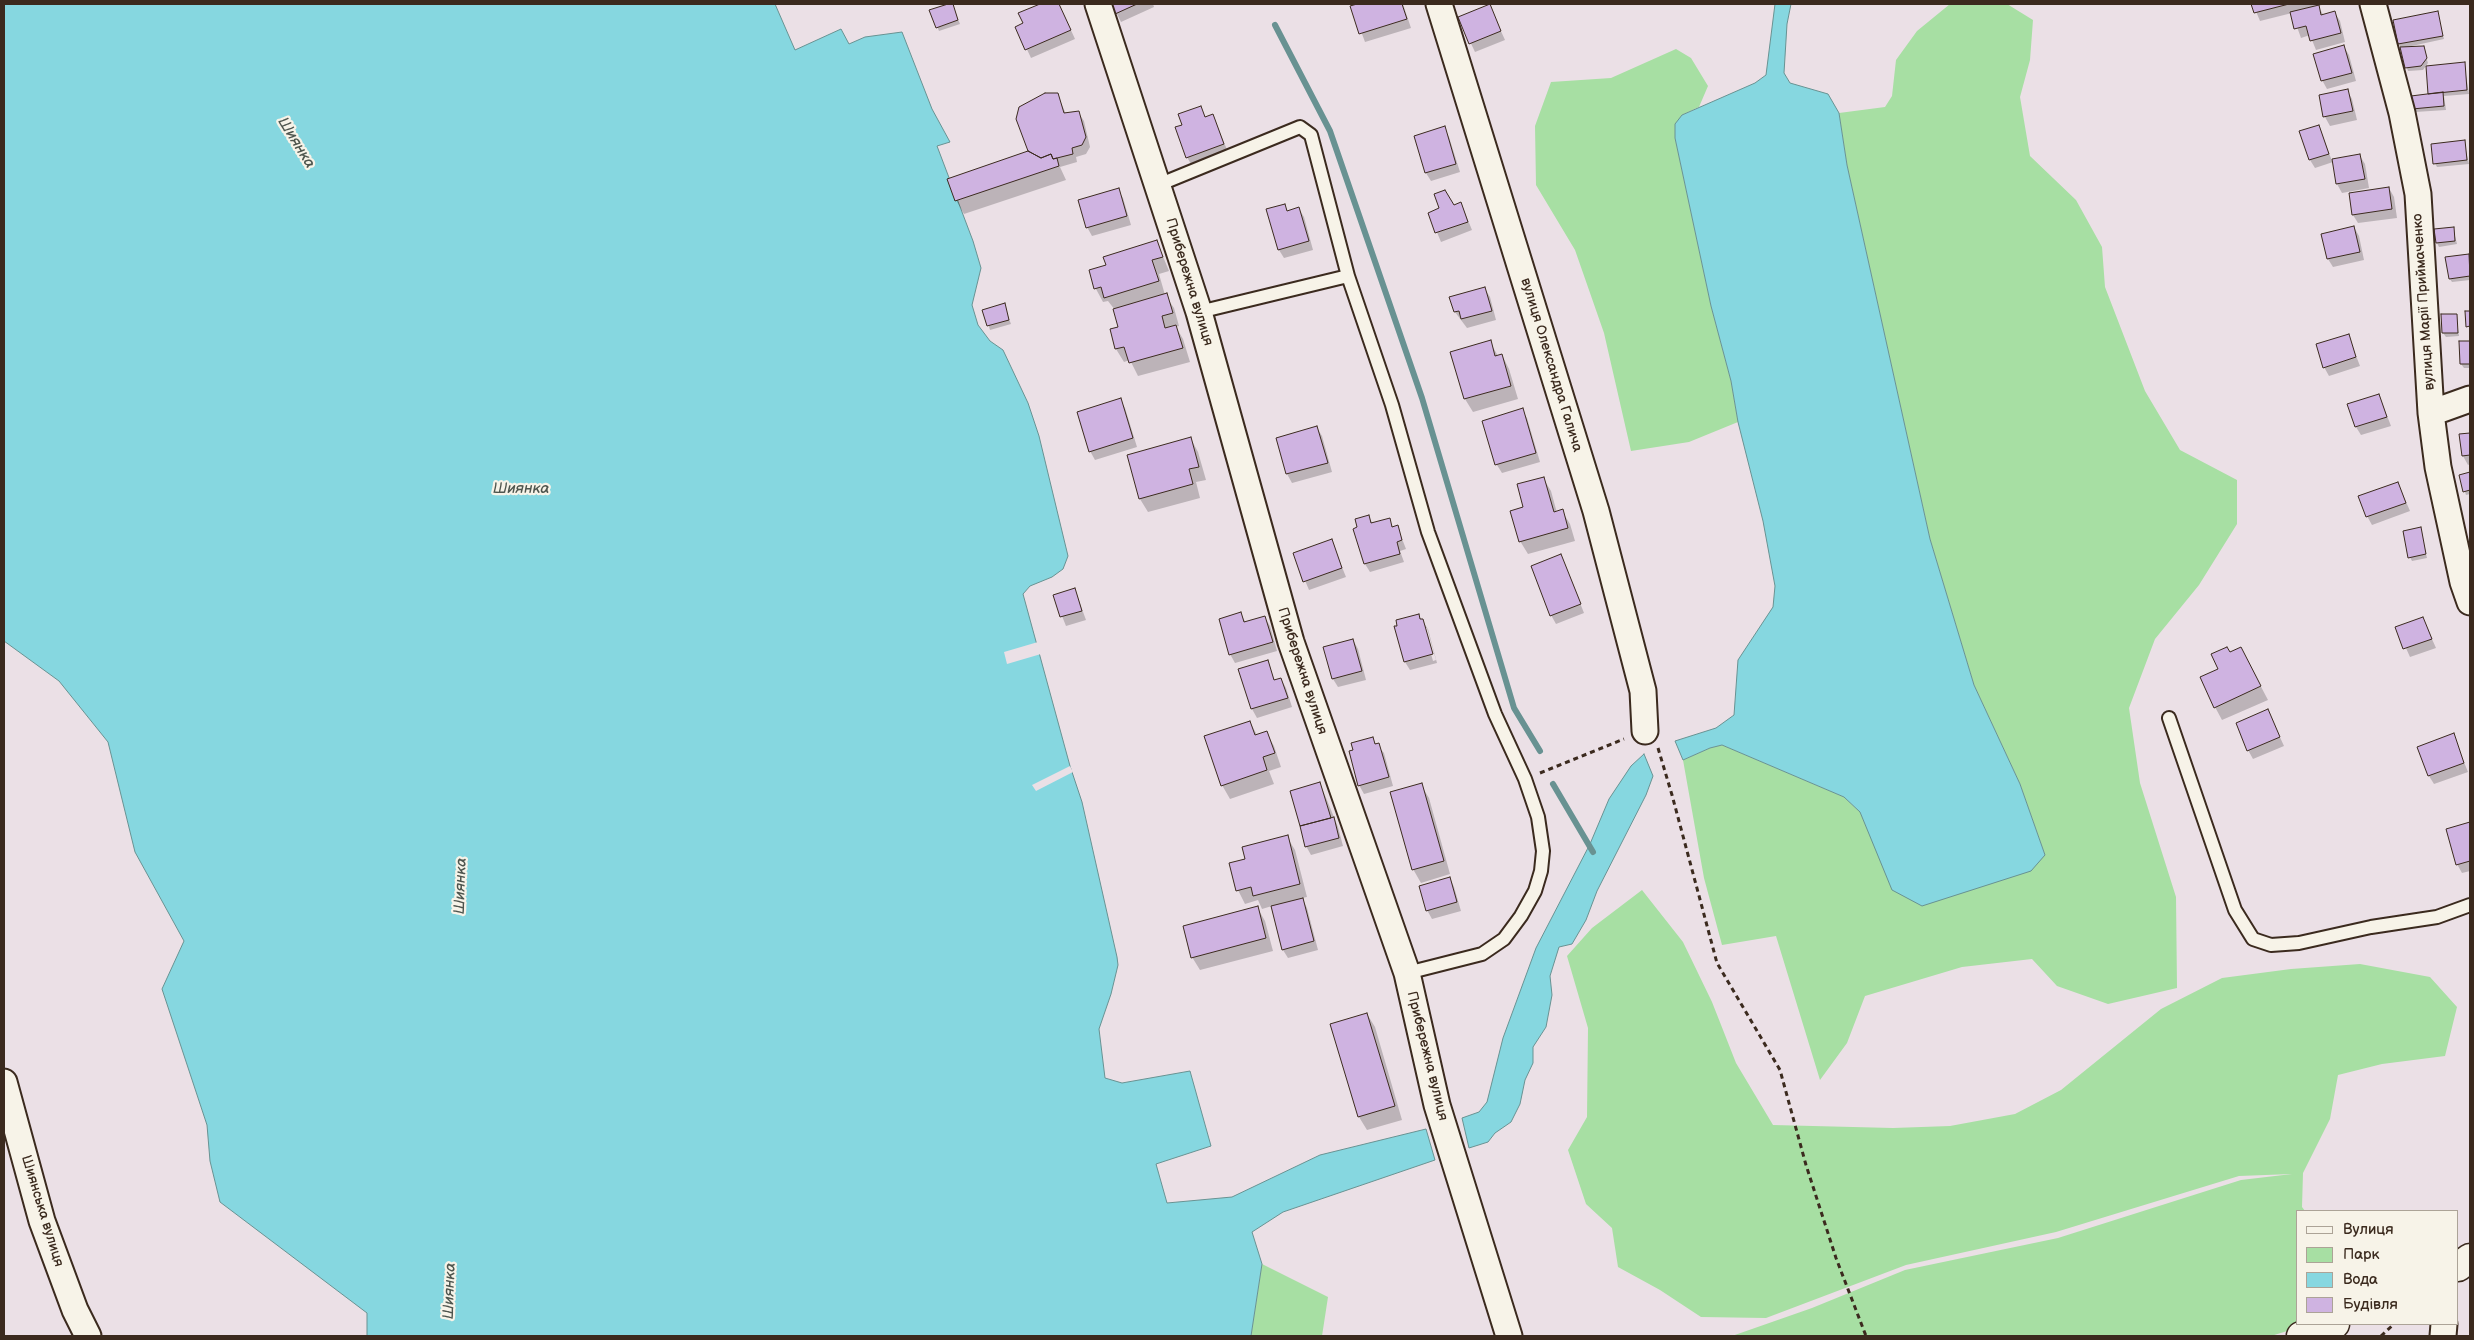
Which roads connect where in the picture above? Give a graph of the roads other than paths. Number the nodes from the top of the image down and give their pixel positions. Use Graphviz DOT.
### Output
graph roads {
  1 [pos="1098,4"];
  2 [pos="1439,4"];
  3 [pos="2373,4"];
  4 [pos="1158,185"];
  5 [pos="1348,276"];
  6 [pos="1199,312"];
  7 [pos="2470,400"];
  8 [pos="2431,413"];
  9 [pos="2470,602"];
  10 [pos="2169,718"];
  11 [pos="1645,731"];
  12 [pos="2470,905"];
  13 [pos="1407,973"];
  14 [pos="4,1082"];
  15 [pos="2470,1258"];
  16 [pos="2459,1266"];
  17 [pos="2332,1325"];
  18 [pos="88,1336"];
  19 [pos="1509,1336"];
  20 [pos="2301,1336"];
  1 -- 4 [label="street, Прибережна вулиця"];
  2 -- 11 [label="street, вулиця Олександра Галича"];
  3 -- 8 [label="street, вулиця Марії Приймаченко"];
  4 -- 5 [label="lane"];
  4 -- 6 [label="street, Прибережна вулиця"];
  5 -- 6 [label="lane"];
  5 -- 13 [label="lane"];
  6 -- 13 [label="street, Прибережна вулиця"];
  7 -- 8 [label="street"];
  8 -- 9 [label="street, вулиця Марії Приймаченко"];
  10 -- 12 [label="lane"];
  13 -- 19 [label="street, Прибережна вулиця"];
  14 -- 18 [label="street, Шиянська вулиця"];
  15 -- 16 [label="street"];
  17 -- 20 [label="street"];
}
